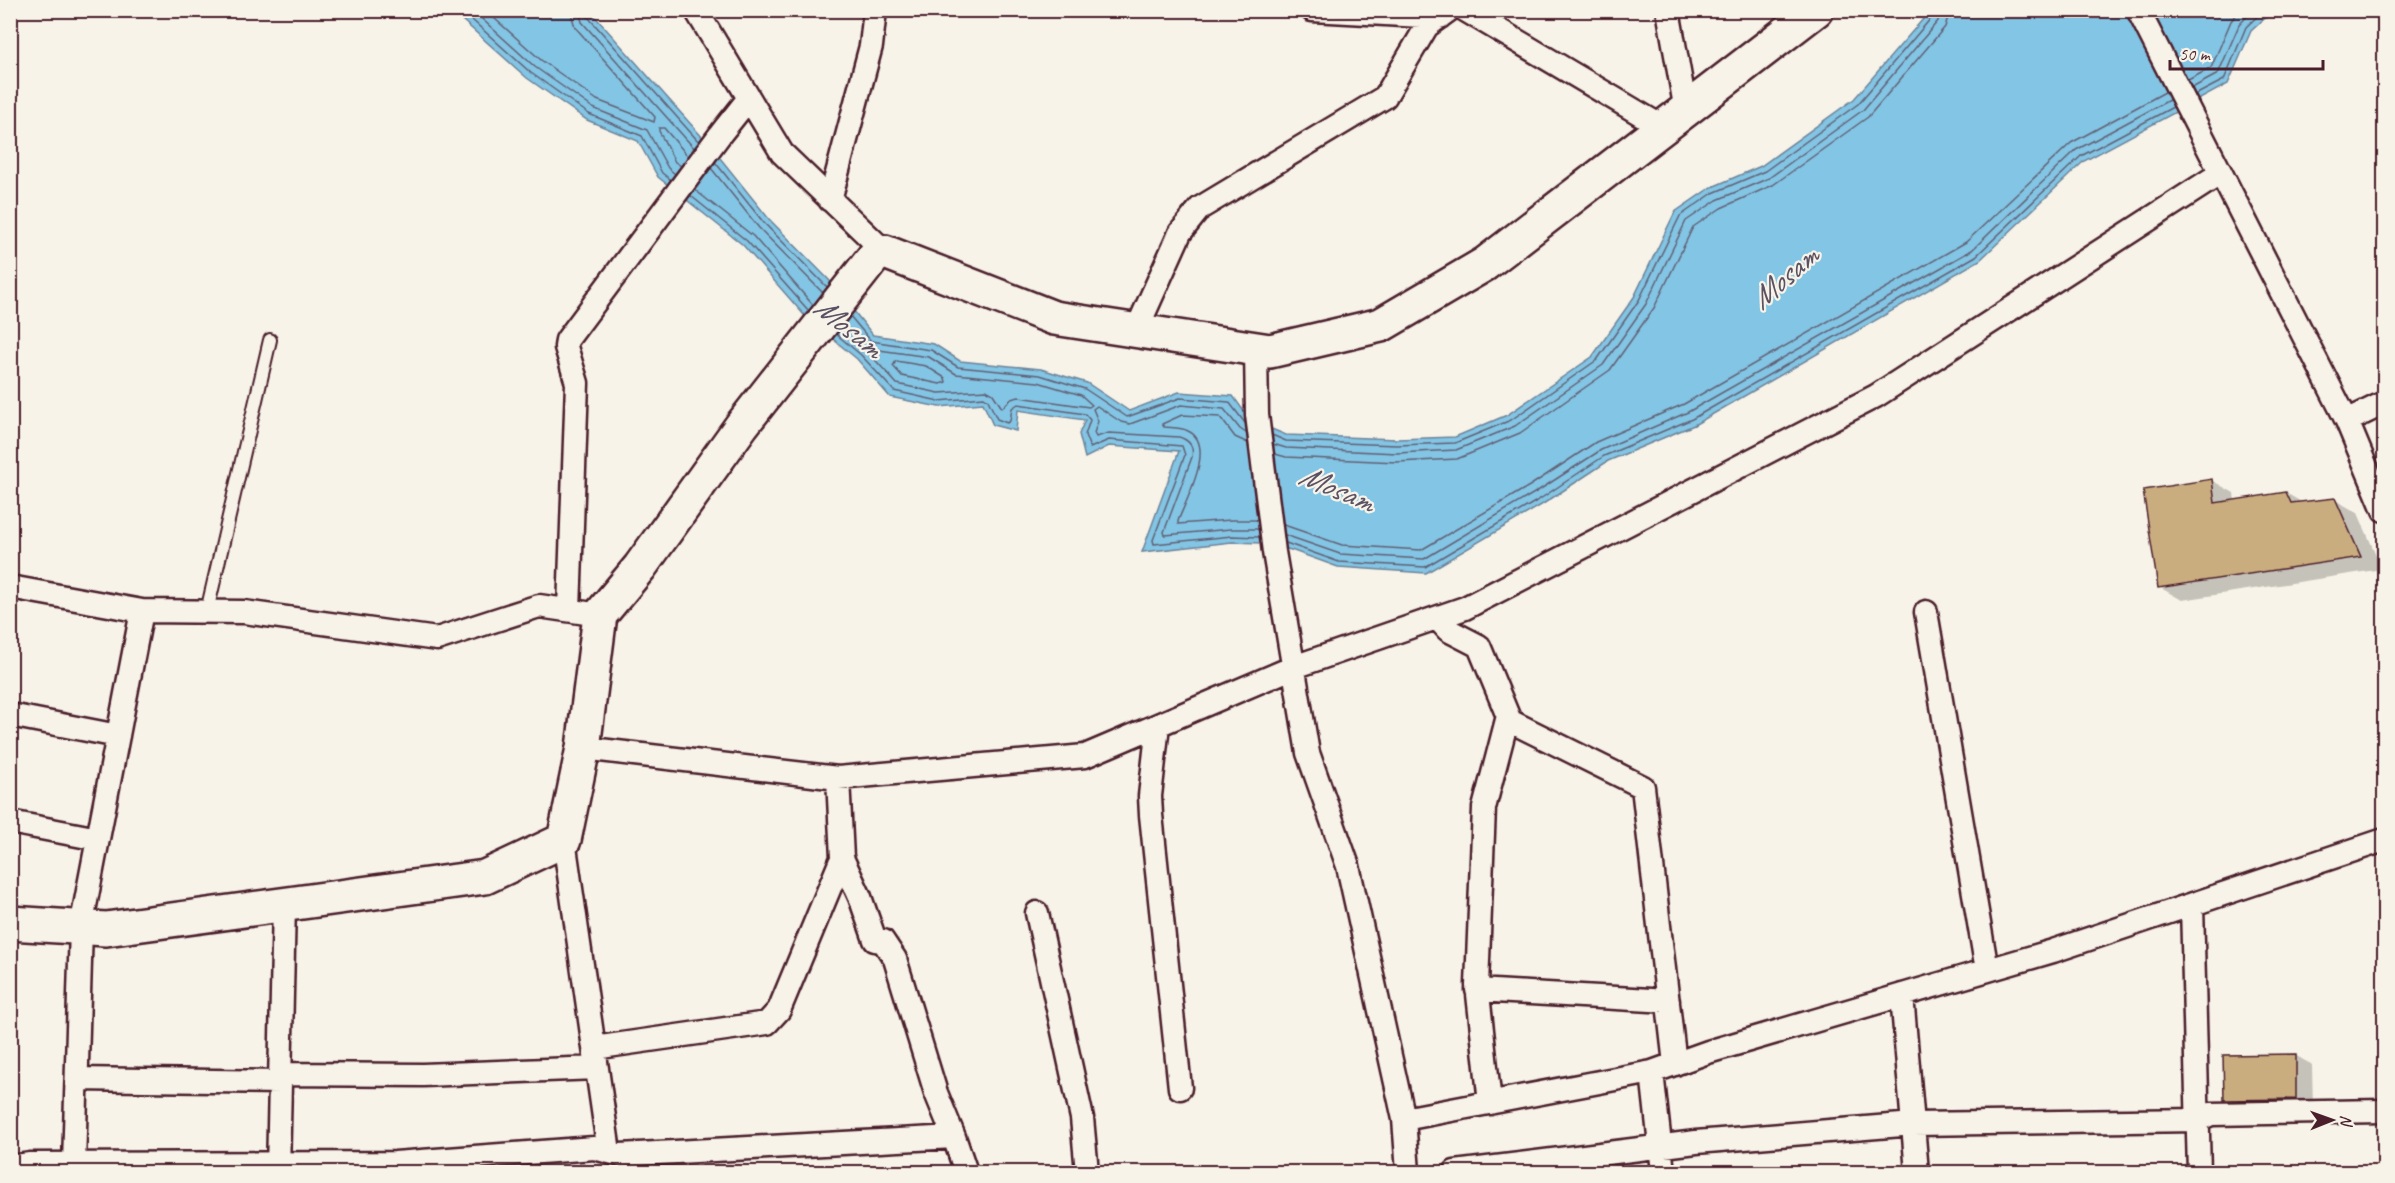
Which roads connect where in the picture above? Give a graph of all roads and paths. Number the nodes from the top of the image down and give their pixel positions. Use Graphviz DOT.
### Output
graph roads {
  1 [pos="696,10"];
  2 [pos="875,10"];
  3 [pos="1312,10"];
  4 [pos="1465,10"];
  5 [pos="1668,10"];
  6 [pos="2138,10"];
  7 [pos="1445,14"];
  8 [pos="1804,15"];
  9 [pos="749,98"];
  10 [pos="1675,119"];
  11 [pos="2216,163"];
  12 [pos="830,200"];
  13 [pos="881,252"];
  14 [pos="1136,331"];
  15 [pos="270,340"];
  16 [pos="1256,349"];
  17 [pos="2385,403"];
  18 [pos="2347,421"];
  19 [pos="2385,510"];
  20 [pos="10,587"];
  21 [pos="569,610"];
  22 [pos="142,611"];
  23 [pos="207,611"];
  24 [pos="1926,612"];
  25 [pos="600,615"];
  26 [pos="1437,618"];
  27 [pos="1294,667"];
  28 [pos="10,715"];
  29 [pos="1508,716"];
  30 [pos="1158,725"];
  31 [pos="118,736"];
  32 [pos="583,748"];
  33 [pos="838,778"];
  34 [pos="10,822"];
  35 [pos="98,839"];
  36 [pos="564,840"];
  37 [pos="2385,840"];
  38 [pos="842,858"];
  39 [pos="284,904"];
  40 [pos="2192,905"];
  41 [pos="1037,913"];
  42 [pos="10,923"];
  43 [pos="81,927"];
  44 [pos="1987,970"];
  45 [pos="1477,990"];
  46 [pos="1902,995"];
  47 [pos="1668,1001"];
  48 [pos="596,1058"];
  49 [pos="1675,1064"];
  50 [pos="1652,1072"];
  51 [pos="280,1078"];
  52 [pos="77,1079"];
  53 [pos="1180,1088"];
  54 [pos="1491,1103"];
  55 [pos="2385,1111"];
  56 [pos="1404,1119"];
  57 [pos="2198,1120"];
  58 [pos="1914,1124"];
  59 [pos="954,1137"];
  60 [pos="1661,1146"];
  61 [pos="617,1160"];
  62 [pos="10,1167"];
  63 [pos="82,1167"];
  64 [pos="278,1168"];
  65 [pos="966,1173"];
  66 [pos="1088,1173"];
  67 [pos="1408,1173"];
  68 [pos="1455,1173"];
  69 [pos="1663,1173"];
  70 [pos="1917,1173"];
  71 [pos="2199,1173"];
  1 -- 9 [label="street"];
  2 -- 12 [label="street"];
  3 -- 7 [label="street"];
  4 -- 10 [label="street"];
  5 -- 10 [label="street"];
  6 -- 11 [label="street"];
  7 -- 14 [label="street"];
  8 -- 10 [label="street"];
  9 -- 12 [label="street"];
  9 -- 21 [label="street"];
  10 -- 16 [label="street"];
  11 -- 18 [label="street"];
  11 -- 26 [label="street"];
  12 -- 13 [label="street"];
  13 -- 14 [label="street"];
  13 -- 25 [label="street"];
  14 -- 16 [label="street"];
  15 -- 23 [label="lane"];
  16 -- 27 [label="street"];
  17 -- 18 [label="street"];
  18 -- 19 [label="street"];
  20 -- 22 [label="street"];
  21 -- 23 [label="street"];
  21 -- 25 [label="street"];
  22 -- 23 [label="street"];
  22 -- 31 [label="street"];
  24 -- 44 [label="street"];
  25 -- 32 [label="street"];
  26 -- 27 [label="street"];
  26 -- 29 [label="street"];
  27 -- 30 [label="street"];
  27 -- 56 [label="street"];
  28 -- 31 [label="street"];
  29 -- 45 [label="street"];
  29 -- 47 [label="street"];
  30 -- 33 [label="street"];
  30 -- 53 [label="street"];
  31 -- 35 [label="street"];
  32 -- 33 [label="street"];
  32 -- 36 [label="street"];
  33 -- 38 [label="street"];
  34 -- 35 [label="street"];
  35 -- 43 [label="street"];
  36 -- 39 [label="street"];
  36 -- 48 [label="street"];
  37 -- 40 [label="street"];
  38 -- 48 [label="street"];
  38 -- 59 [label="street"];
  39 -- 43 [label="street"];
  39 -- 51 [label="street"];
  40 -- 44 [label="street"];
  40 -- 57 [label="street"];
  41 -- 66 [label="street"];
  42 -- 43 [label="street"];
  43 -- 52 [label="street"];
  44 -- 46 [label="street"];
  45 -- 47 [label="street"];
  45 -- 54 [label="street"];
  46 -- 49 [label="street"];
  46 -- 58 [label="street"];
  47 -- 49 [label="street"];
  48 -- 51 [label="street"];
  48 -- 61 [label="street"];
  49 -- 50 [label="street"];
  50 -- 54 [label="street"];
  50 -- 60 [label="street"];
  51 -- 52 [label="street"];
  51 -- 64 [label="street"];
  52 -- 63 [label="street"];
  54 -- 56 [label="street"];
  55 -- 57 [label="street"];
  56 -- 67 [label="street"];
  57 -- 58 [label="street"];
  57 -- 71 [label="street"];
  58 -- 60 [label="street"];
  58 -- 70 [label="street"];
  59 -- 61 [label="street"];
  59 -- 65 [label="street"];
  60 -- 68 [label="street"];
  60 -- 69 [label="street"];
  61 -- 64 [label="street"];
  62 -- 63 [label="street"];
  63 -- 64 [label="street"];
}
